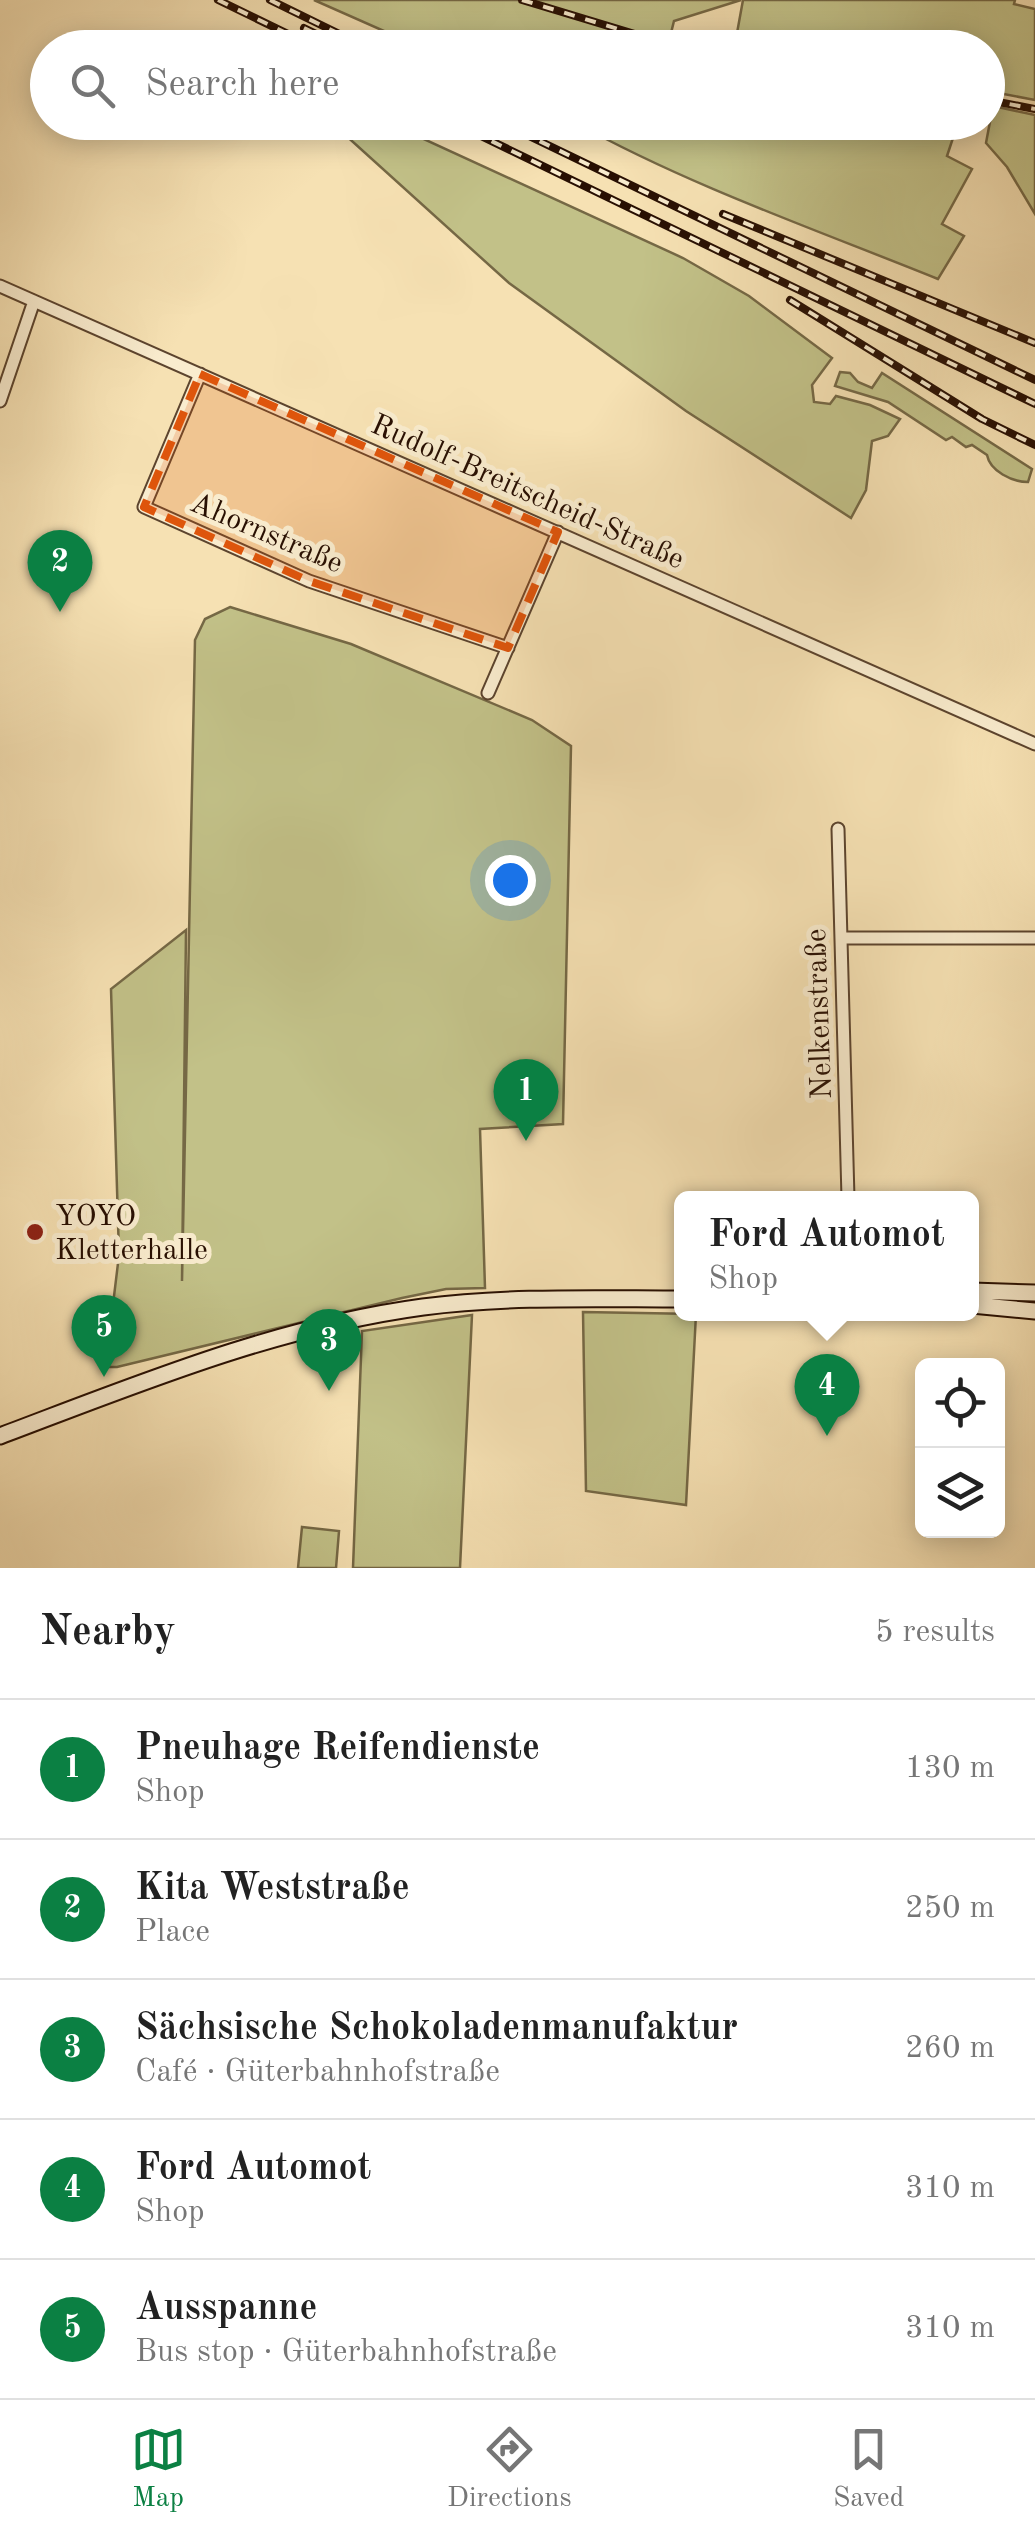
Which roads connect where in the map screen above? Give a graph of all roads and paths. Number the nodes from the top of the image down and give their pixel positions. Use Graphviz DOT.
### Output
graph roads {
  1 [pos="0,286"];
  2 [pos="34,301"];
  3 [pos="200,374"];
  4 [pos="0,401"];
  5 [pos="558,532"];
  6 [pos="508,648"];
  7 [pos="488,693"];
  8 [pos="1035,744"];
  9 [pos="838,828"];
  10 [pos="843,938"];
  11 [pos="1035,938"];
  12 [pos="848,1191"];
  13 [pos="979,1292"];
  14 [pos="1035,1293"];
  15 [pos="674,1298"];
  16 [pos="979,1306"];
  17 [pos="1035,1311"];
  18 [pos="0,1436"];
  1 -- 2 [label="street, Rudolf-Breitscheid-Straße"];
  2 -- 3 [label="street, Rudolf-Breitscheid-Straße"];
  2 -- 4 [label="street"];
  3 -- 5 [label="street, Rudolf-Breitscheid-Straße"];
  3 -- 6 [label="street, Ahornstraße"];
  5 -- 6 [label="street"];
  5 -- 8 [label="street, Rudolf-Breitscheid-Straße"];
  6 -- 7 [label="street"];
  9 -- 10 [label="street, Nelkenstraße"];
  10 -- 11 [label="street"];
  10 -- 12 [label="street, Nelkenstraße"];
  13 -- 14 [label="main road"];
  15 -- 18 [label="main road"];
  16 -- 17 [label="main road"];
}
